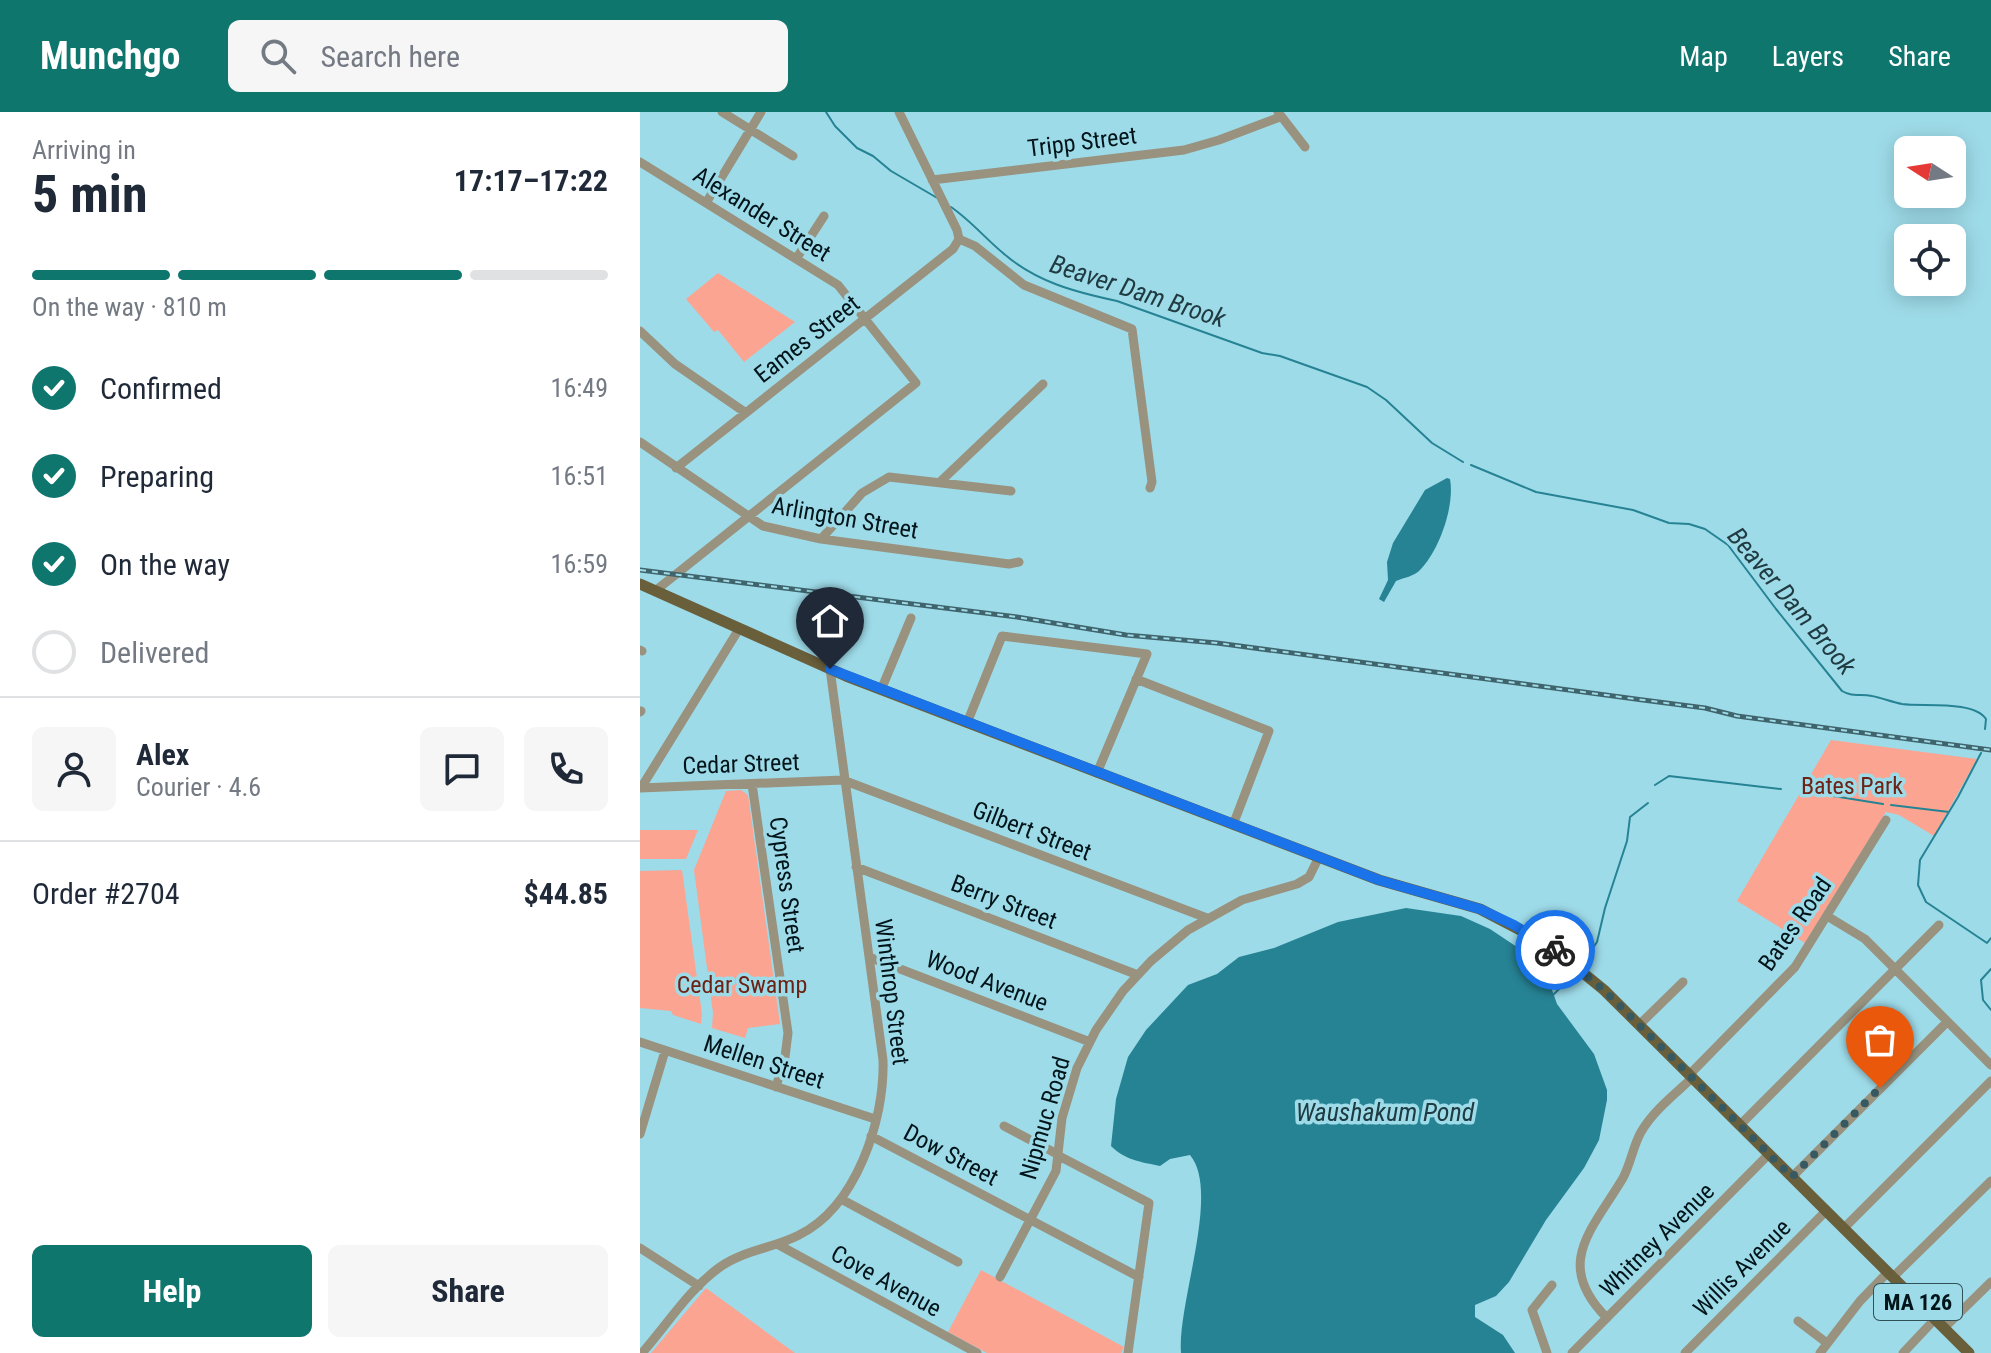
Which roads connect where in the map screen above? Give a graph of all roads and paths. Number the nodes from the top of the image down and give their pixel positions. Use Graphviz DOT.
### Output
graph roads {
  1 [pos="722,112"];
  2 [pos="761,112"];
  3 [pos="899,112"];
  4 [pos="1279,114"];
  5 [pos="750,130"];
  6 [pos="1305,147"];
  7 [pos="793,156"];
  8 [pos="640,162"];
  9 [pos="932,180"];
  10 [pos="706,203"];
  11 [pos="824,216"];
  12 [pos="959,239"];
  13 [pos="796,259"];
  14 [pos="866,318"];
  15 [pos="640,331"];
  16 [pos="1043,384"];
  17 [pos="746,413"];
  18 [pos="640,442"];
  19 [pos="676,468"];
  20 [pos="940,482"];
  21 [pos="1150,488"];
  22 [pos="1011,491"];
  23 [pos="748,517"];
  24 [pos="821,539"];
  25 [pos="1019,562"];
  26 [pos="640,584"];
  27 [pos="655,591"];
  28 [pos="911,618"];
  29 [pos="739,629"];
  30 [pos="830,669"];
  31 [pos="1136,679"];
  32 [pos="881,690"];
  33 [pos="967,723"];
  34 [pos="1097,773"];
  35 [pos="843,780"];
  36 [pos="752,784"];
  37 [pos="640,788"];
  38 [pos="1886,820"];
  39 [pos="1233,825"];
  40 [pos="1319,857"];
  41 [pos="856,867"];
  42 [pos="1827,916"];
  43 [pos="1207,918"];
  44 [pos="1939,925"];
  45 [pos="869,957"];
  46 [pos="1894,970"];
  47 [pos="1138,975"];
  48 [pos="1683,982"];
  49 [pos="1947,1022"];
  50 [pos="1639,1025"];
  51 [pos="640,1042"];
  52 [pos="1090,1042"];
  53 [pos="665,1051"];
  54 [pos="1991,1065"];
  55 [pos="1690,1076"];
  56 [pos="1991,1081"];
  57 [pos="776,1087"];
  58 [pos="875,1119"];
  59 [pos="1740,1125"];
  60 [pos="1004,1126"];
  61 [pos="640,1134"];
  62 [pos="871,1136"];
  63 [pos="1769,1154"];
  64 [pos="1059,1156"];
  65 [pos="1792,1177"];
  66 [pos="1991,1181"];
  67 [pos="841,1199"];
  68 [pos="1826,1211"];
  69 [pos="1030,1220"];
  70 [pos="1844,1228"];
  71 [pos="777,1244"];
  72 [pos="640,1248"];
  73 [pos="958,1262"];
  74 [pos="1891,1275"];
  75 [pos="1000,1277"];
  76 [pos="1139,1277"];
  77 [pos="1991,1282"];
  78 [pos="1552,1285"];
  79 [pos="699,1286"];
  80 [pos="1607,1318"];
  81 [pos="1935,1319"];
  82 [pos="1798,1321"];
  83 [pos="1944,1328"];
  84 [pos="1827,1343"];
  85 [pos="642,1353"];
  86 [pos="977,1353"];
  87 [pos="1128,1353"];
  88 [pos="1547,1353"];
  89 [pos="1572,1353"];
  90 [pos="1685,1353"];
  91 [pos="1820,1353"];
  92 [pos="1903,1353"];
  93 [pos="1969,1353"];
  1 -- 5 [label="street"];
  2 -- 5 [label="street"];
  3 -- 9 [label="street"];
  4 -- 6 [label="street"];
  4 -- 9 [label="street, Tripp Street"];
  5 -- 7 [label="street"];
  5 -- 10 [label="street"];
  8 -- 10 [label="street, Alexander Street"];
  9 -- 12 [label="street"];
  10 -- 13 [label="street, Alexander Street"];
  11 -- 13 [label="street"];
  12 -- 14 [label="street, Eames Street"];
  12 -- 21 [label="street"];
  13 -- 14 [label="street, Alexander Street"];
  14 -- 17 [label="street, Eames Street"];
  14 -- 23 [label="street, Alexander Street"];
  15 -- 17 [label="street"];
  16 -- 20 [label="street"];
  17 -- 19 [label="street, Eames Street"];
  18 -- 19 [label="street, Arlington Street"];
  19 -- 23 [label="street, Arlington Street"];
  20 -- 22 [label="street"];
  20 -- 24 [label="street"];
  23 -- 24 [label="street, Arlington Street"];
  23 -- 27 [label="street"];
  24 -- 25 [label="street, Arlington Street"];
  26 -- 27 [label="main road, MA 126"];
  27 -- 29 [label="main road, MA 126"];
  28 -- 32 [label="street"];
  29 -- 30 [label="main road, MA 126"];
  29 -- 37 [label="street"];
  30 -- 32 [label="main road, MA 126"];
  30 -- 35 [label="street, Winthrop Street"];
  31 -- 33 [label="street"];
  31 -- 34 [label="street"];
  31 -- 39 [label="street"];
  32 -- 33 [label="main road, MA 126"];
  33 -- 34 [label="main road, MA 126"];
  34 -- 39 [label="main road, MA 126"];
  35 -- 36 [label="street, Cedar Street"];
  35 -- 41 [label="street, Winthrop Street"];
  35 -- 43 [label="street, Gilbert Street"];
  36 -- 37 [label="street, Cedar Street"];
  36 -- 57 [label="street, Cypress Street"];
  38 -- 42 [label="street, Bates Road"];
  39 -- 40 [label="main road, MA 126"];
  40 -- 43 [label="street, Nipmuc Road"];
  40 -- 50 [label="main road, MA 126"];
  41 -- 45 [label="street, Winthrop Street"];
  41 -- 47 [label="street, Berry Street"];
  42 -- 46 [label="street"];
  42 -- 55 [label="street, Bates Road"];
  43 -- 47 [label="street, Nipmuc Road"];
  44 -- 46 [label="street"];
  45 -- 52 [label="street, Wood Avenue"];
  45 -- 58 [label="street, Winthrop Street"];
  46 -- 49 [label="street"];
  46 -- 59 [label="street"];
  47 -- 52 [label="street, Nipmuc Road"];
  48 -- 50 [label="street"];
  49 -- 54 [label="street"];
  49 -- 65 [label="street"];
  50 -- 55 [label="main road, MA 126"];
  51 -- 53 [label="street, Mellen Street"];
  52 -- 64 [label="street, Nipmuc Road"];
  53 -- 57 [label="street, Mellen Street"];
  53 -- 61 [label="street"];
  55 -- 59 [label="main road, MA 126"];
  55 -- 80 [label="street, Bates Road"];
  56 -- 70 [label="street"];
  57 -- 58 [label="street, Mellen Street"];
  58 -- 62 [label="street, Winthrop Street"];
  59 -- 63 [label="main road, MA 126"];
  60 -- 64 [label="street"];
  62 -- 67 [label="street, Winthrop Street"];
  62 -- 69 [label="street, Dow Street"];
  63 -- 65 [label="main road, MA 126"];
  63 -- 80 [label="street, Whitney Avenue"];
  64 -- 69 [label="street, Nipmuc Road"];
  64 -- 76 [label="street"];
  65 -- 68 [label="main road, MA 126"];
  66 -- 74 [label="street"];
  67 -- 71 [label="street, Winthrop Street"];
  67 -- 73 [label="street"];
  68 -- 70 [label="main road, MA 126"];
  68 -- 90 [label="street, Willis Avenue"];
  69 -- 75 [label="street, Nipmuc Road"];
  69 -- 76 [label="street, Dow Street"];
  70 -- 74 [label="main road, MA 126"];
  71 -- 79 [label="street, Winthrop Street"];
  71 -- 86 [label="street, Cove Avenue"];
  72 -- 79 [label="street"];
  74 -- 81 [label="main road, MA 126"];
  74 -- 84 [label="street"];
  76 -- 87 [label="street"];
  77 -- 83 [label="street"];
  78 -- 88 [label="street"];
  79 -- 85 [label="street, Winthrop Street"];
  80 -- 89 [label="street, Whitney Avenue"];
  81 -- 83 [label="main road, MA 126"];
  81 -- 92 [label="street"];
  82 -- 84 [label="street"];
  83 -- 93 [label="main road, MA 126"];
  84 -- 91 [label="street"];
}
